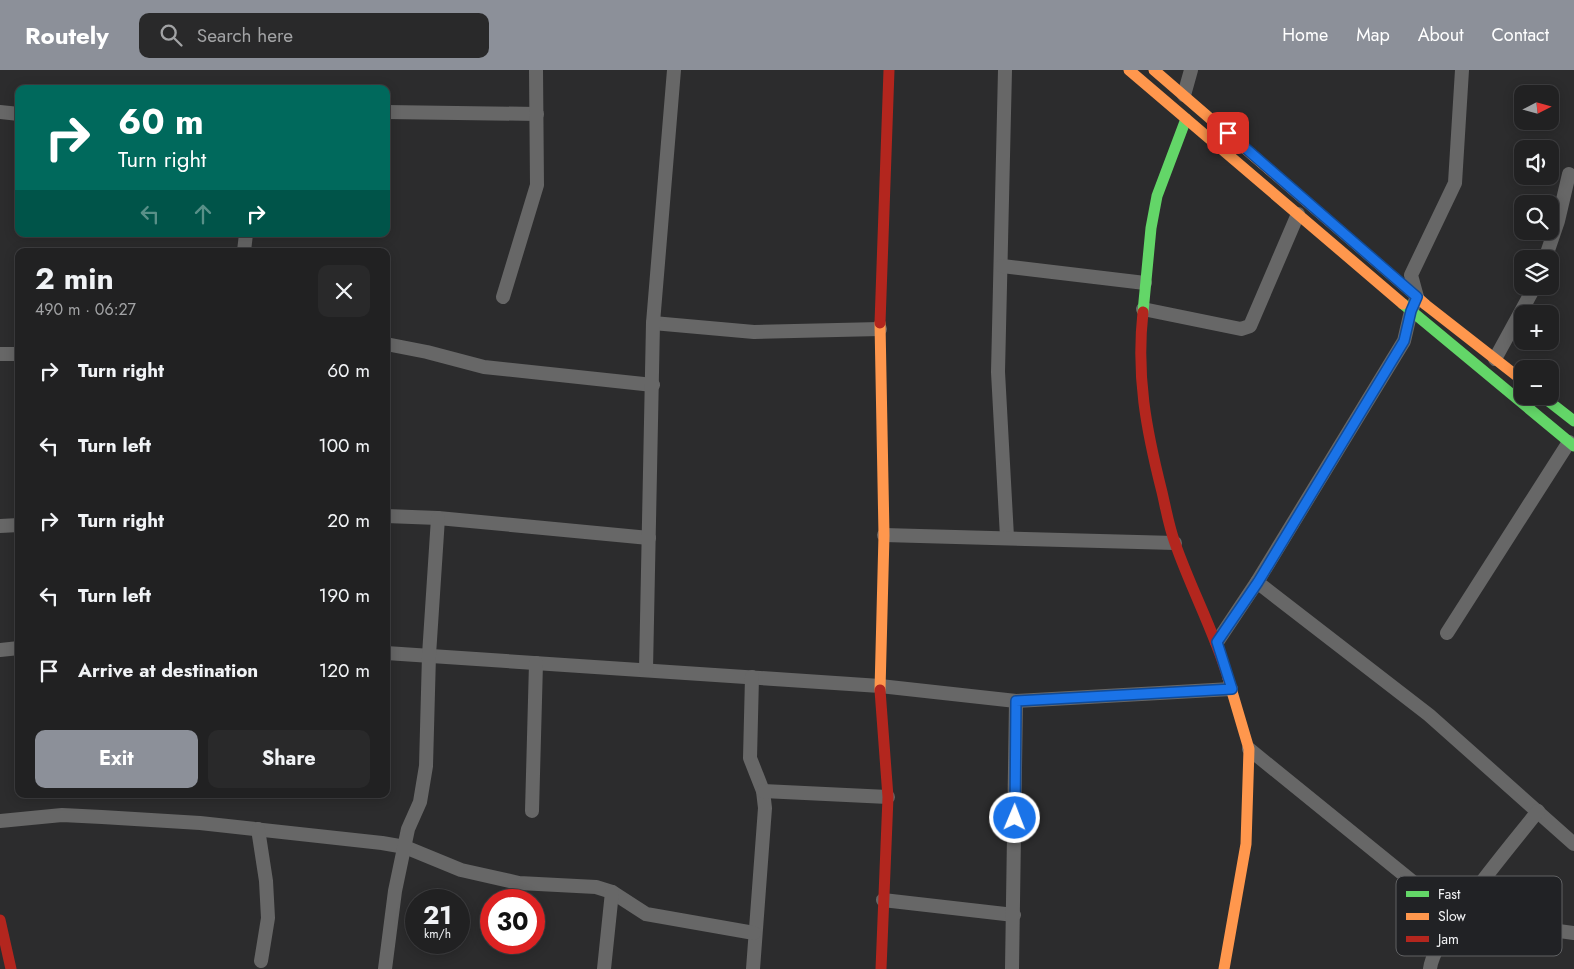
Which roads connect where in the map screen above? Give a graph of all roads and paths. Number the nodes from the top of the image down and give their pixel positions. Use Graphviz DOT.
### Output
graph roads {
  1 [pos="536,70"];
  2 [pos="674,70"];
  3 [pos="889,70"];
  4 [pos="1005,70"];
  5 [pos="1129,70"];
  6 [pos="1154,70"];
  7 [pos="1191,70"];
  8 [pos="1462,70"];
  9 [pos="1184,95"];
  10 [pos="0,112"];
  11 [pos="390,112"];
  12 [pos="15,114"];
  13 [pos="537,114"];
  14 [pos="1186,119"];
  15 [pos="1569,174"];
  16 [pos="1298,214"];
  17 [pos="1548,250"];
  18 [pos="1002,266"];
  19 [pos="1145,283"];
  20 [pos="1530,295"];
  21 [pos="503,297"];
  22 [pos="1417,297"];
  23 [pos="1143,310"];
  24 [pos="1411,311"];
  25 [pos="653,323"];
  26 [pos="880,329"];
  27 [pos="390,345"];
  28 [pos="0,354"];
  29 [pos="15,354"];
  30 [pos="1495,359"];
  31 [pos="1514,374"];
  32 [pos="653,385"];
  33 [pos="1554,405"];
  34 [pos="1574,421"];
  35 [pos="1572,444"];
  36 [pos="390,516"];
  37 [pos="438,518"];
  38 [pos="15,525"];
  39 [pos="0,526"];
  40 [pos="884,535"];
  41 [pos="1007,537"];
  42 [pos="648,538"];
  43 [pos="1175,543"];
  44 [pos="1258,582"];
  45 [pos="1447,633"];
  46 [pos="1217,642"];
  47 [pos="15,648"];
  48 [pos="0,650"];
  49 [pos="390,653"];
  50 [pos="429,655"];
  51 [pos="536,663"];
  52 [pos="646,670"];
  53 [pos="752,677"];
  54 [pos="880,686"];
  55 [pos="1232,689"];
  56 [pos="1016,701"];
  57 [pos="1249,749"];
  58 [pos="763,791"];
  59 [pos="888,797"];
  60 [pos="532,811"];
  61 [pos="1538,811"];
  62 [pos="0,821"];
  63 [pos="258,829"];
  64 [pos="1574,844"];
  65 [pos="405,847"];
  66 [pos="1405,876"];
  67 [pos="1488,876"];
  68 [pos="612,892"];
  69 [pos="883,900"];
  70 [pos="1014,915"];
  71 [pos="0,920"];
  72 [pos="754,933"];
  73 [pos="1433,956"];
  74 [pos="260,961"];
  75 [pos="11,969"];
  76 [pos="385,969"];
  77 [pos="604,969"];
  78 [pos="753,969"];
  79 [pos="881,969"];
  80 [pos="1012,969"];
  81 [pos="1224,969"];
  82 [pos="1430,969"];
  1 -- 13 [label="street"];
  2 -- 25 [label="street"];
  3 -- 26 [label="street"];
  4 -- 18 [label="street"];
  5 -- 14 [label="street"];
  6 -- 9 [label="street"];
  7 -- 9 [label="street"];
  8 -- 22 [label="street"];
  9 -- 22 [label="street"];
  10 -- 12 [label="street"];
  11 -- 13 [label="street"];
  13 -- 21 [label="street"];
  14 -- 16 [label="street"];
  14 -- 19 [label="street"];
  15 -- 17 [label="street"];
  16 -- 23 [label="street"];
  16 -- 24 [label="street"];
  18 -- 19 [label="street"];
  18 -- 41 [label="street"];
  19 -- 23 [label="street"];
  20 -- 30 [label="street"];
  22 -- 24 [label="street"];
  22 -- 30 [label="street"];
  23 -- 43 [label="street"];
  24 -- 35 [label="street"];
  24 -- 44 [label="street"];
  25 -- 26 [label="street"];
  25 -- 32 [label="street"];
  26 -- 40 [label="street"];
  27 -- 32 [label="street"];
  28 -- 29 [label="street"];
  30 -- 31 [label="street"];
  32 -- 42 [label="street"];
  33 -- 34 [label="street"];
  35 -- 45 [label="street"];
  36 -- 37 [label="street"];
  37 -- 42 [label="street"];
  37 -- 50 [label="street"];
  38 -- 39 [label="street"];
  40 -- 41 [label="street"];
  40 -- 54 [label="street"];
  41 -- 43 [label="street"];
  42 -- 52 [label="street"];
  43 -- 46 [label="street"];
  44 -- 46 [label="street"];
  44 -- 61 [label="street"];
  46 -- 55 [label="street"];
  47 -- 48 [label="street"];
  49 -- 50 [label="street"];
  50 -- 51 [label="street"];
  50 -- 65 [label="street"];
  51 -- 52 [label="street"];
  51 -- 60 [label="street"];
  52 -- 53 [label="street"];
  53 -- 54 [label="street"];
  53 -- 58 [label="street"];
  54 -- 56 [label="street"];
  54 -- 59 [label="street"];
  55 -- 56 [label="street"];
  55 -- 57 [label="street"];
  56 -- 70 [label="street"];
  57 -- 66 [label="street"];
  57 -- 81 [label="street"];
  58 -- 59 [label="street"];
  58 -- 72 [label="street"];
  59 -- 69 [label="street"];
  61 -- 64 [label="street"];
  61 -- 67 [label="street"];
  62 -- 63 [label="street"];
  63 -- 65 [label="street"];
  63 -- 74 [label="street"];
  65 -- 68 [label="street"];
  65 -- 76 [label="street"];
  68 -- 72 [label="street"];
  68 -- 77 [label="street"];
  69 -- 70 [label="street"];
  69 -- 79 [label="street"];
  70 -- 80 [label="street"];
  71 -- 75 [label="street"];
  72 -- 78 [label="street"];
  73 -- 82 [label="street"];
}
